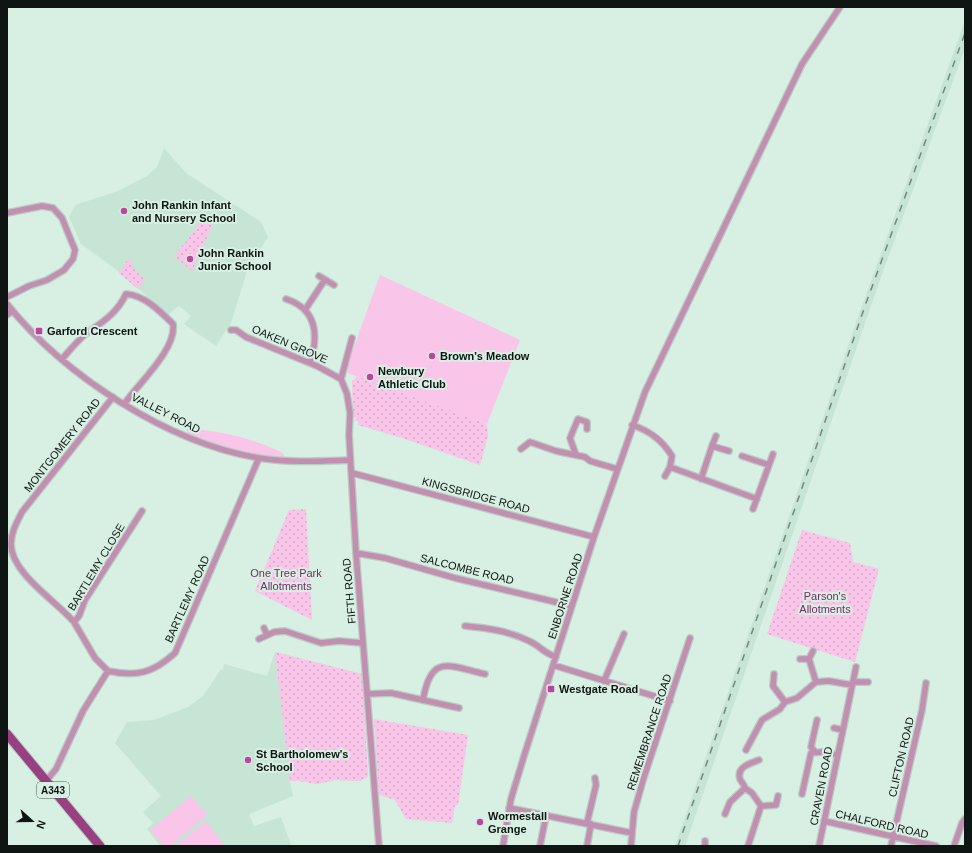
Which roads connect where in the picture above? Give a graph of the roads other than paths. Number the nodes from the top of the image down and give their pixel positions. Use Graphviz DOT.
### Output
graph roads {
  1 [pos="840,7"];
  2 [pos="7,213"];
  3 [pos="318,276"];
  4 [pos="324,281"];
  5 [pos="334,285"];
  6 [pos="7,297"];
  7 [pos="286,299"];
  8 [pos="7,304"];
  9 [pos="305,310"];
  10 [pos="12,311"];
  11 [pos="7,315"];
  12 [pos="231,330"];
  13 [pos="352,338"];
  14 [pos="62,359"];
  15 [pos="310,363"];
  16 [pos="341,379"];
  17 [pos="113,397"];
  18 [pos="125,404"];
  19 [pos="632,425"];
  20 [pos="588,429"];
  21 [pos="716,436"];
  22 [pos="712,446"];
  23 [pos="521,449"];
  24 [pos="729,451"];
  25 [pos="773,454"];
  26 [pos="576,455"];
  27 [pos="742,456"];
  28 [pos="259,458"];
  29 [pos="350,460"];
  30 [pos="769,465"];
  31 [pos="670,467"];
  32 [pos="616,469"];
  33 [pos="352,473"];
  34 [pos="665,476"];
  35 [pos="701,479"];
  36 [pos="757,499"];
  37 [pos="753,509"];
  38 [pos="142,511"];
  39 [pos="594,537"];
  40 [pos="356,553"];
  41 [pos="572,606"];
  42 [pos="74,622"];
  43 [pos="465,626"];
  44 [pos="264,628"];
  45 [pos="624,634"];
  46 [pos="267,635"];
  47 [pos="690,638"];
  48 [pos="259,639"];
  49 [pos="363,643"];
  50 [pos="812,651"];
  51 [pos="556,657"];
  52 [pos="800,659"];
  53 [pos="810,659"];
  54 [pos="553,665"];
  55 [pos="856,667"];
  56 [pos="108,672"];
  57 [pos="485,674"];
  58 [pos="774,674"];
  59 [pos="604,681"];
  60 [pos="816,682"];
  61 [pos="868,682"];
  62 [pos="926,683"];
  63 [pos="852,684"];
  64 [pos="367,694"];
  65 [pos="423,700"];
  66 [pos="670,701"];
  67 [pos="785,702"];
  68 [pos="459,708"];
  69 [pos="816,720"];
  70 [pos="834,728"];
  71 [pos="843,730"];
  72 [pos="7,734"];
  73 [pos="810,748"];
  74 [pos="746,750"];
  75 [pos="837,755"];
  76 [pos="759,760"];
  77 [pos="595,778"];
  78 [pos="46,781"];
  79 [pos="745,788"];
  80 [pos="802,794"];
  81 [pos="778,796"];
  82 [pos="761,806"];
  83 [pos="509,808"];
  84 [pos="725,814"];
  85 [pos="546,816"];
  86 [pos="965,819"];
  87 [pos="824,821"];
  88 [pos="589,823"];
  89 [pos="632,832"];
  90 [pos="893,836"];
  91 [pos="98,846"];
  92 [pos="379,846"];
  93 [pos="503,846"];
  94 [pos="540,846"];
  95 [pos="587,846"];
  96 [pos="631,846"];
  97 [pos="748,846"];
  98 [pos="819,846"];
  99 [pos="891,846"];
  100 [pos="936,846"];
  101 [pos="954,846"];
  1 -- 19 [label="street, ENBORNE ROAD"];
  2 -- 6 [label="street"];
  3 -- 4 [label="street"];
  4 -- 5 [label="street"];
  4 -- 9 [label="street"];
  7 -- 9 [label="street"];
  8 -- 10 [label="street, VALLEY ROAD"];
  9 -- 15 [label="street"];
  10 -- 11 [label="street"];
  10 -- 14 [label="street, VALLEY ROAD"];
  12 -- 15 [label="street, OAKEN GROVE"];
  13 -- 16 [label="street"];
  14 -- 17 [label="street, VALLEY ROAD"];
  14 -- 18 [label="street"];
  15 -- 16 [label="street, OAKEN GROVE"];
  16 -- 29 [label="street, FIFTH ROAD"];
  17 -- 18 [label="street, VALLEY ROAD"];
  17 -- 42 [label="street, MONTGOMERY ROAD"];
  18 -- 28 [label="street, VALLEY ROAD"];
  19 -- 31 [label="street"];
  19 -- 32 [label="street, ENBORNE ROAD"];
  20 -- 26 [label="street"];
  21 -- 22 [label="street"];
  22 -- 24 [label="street"];
  22 -- 35 [label="street"];
  23 -- 26 [label="street"];
  25 -- 30 [label="street"];
  26 -- 32 [label="street"];
  27 -- 30 [label="street"];
  28 -- 29 [label="street, VALLEY ROAD"];
  28 -- 56 [label="street, BARTLEMY ROAD"];
  29 -- 33 [label="street, FIFTH ROAD"];
  30 -- 36 [label="street"];
  31 -- 34 [label="street"];
  31 -- 35 [label="street"];
  32 -- 39 [label="street, ENBORNE ROAD"];
  33 -- 39 [label="street, KINGSBRIDGE ROAD"];
  33 -- 40 [label="street, FIFTH ROAD"];
  35 -- 36 [label="street"];
  36 -- 37 [label="street"];
  38 -- 42 [label="street, BARTLEMY CLOSE"];
  39 -- 41 [label="street, ENBORNE ROAD"];
  40 -- 41 [label="street, SALCOMBE ROAD"];
  40 -- 49 [label="street, FIFTH ROAD"];
  41 -- 51 [label="street, ENBORNE ROAD"];
  42 -- 56 [label="street, BARTLEMY CLOSE"];
  43 -- 51 [label="street"];
  44 -- 46 [label="street"];
  45 -- 59 [label="street"];
  46 -- 48 [label="street"];
  46 -- 49 [label="street"];
  47 -- 66 [label="street, REMEMBRANCE ROAD"];
  49 -- 64 [label="street, FIFTH ROAD"];
  50 -- 53 [label="street"];
  51 -- 54 [label="street, ENBORNE ROAD"];
  52 -- 53 [label="street"];
  53 -- 60 [label="street"];
  54 -- 59 [label="street"];
  54 -- 83 [label="street, ENBORNE ROAD"];
  55 -- 63 [label="street, CRAVEN ROAD"];
  56 -- 78 [label="street"];
  57 -- 65 [label="street"];
  58 -- 67 [label="street"];
  59 -- 66 [label="street"];
  60 -- 63 [label="street"];
  60 -- 67 [label="street"];
  61 -- 63 [label="street"];
  62 -- 90 [label="street, CLIFTON ROAD"];
  63 -- 71 [label="street, CRAVEN ROAD"];
  64 -- 65 [label="street"];
  64 -- 92 [label="street, FIFTH ROAD"];
  65 -- 68 [label="street"];
  66 -- 89 [label="street, REMEMBRANCE ROAD"];
  67 -- 74 [label="street"];
  69 -- 73 [label="street"];
  70 -- 71 [label="street"];
  71 -- 75 [label="street, CRAVEN ROAD"];
  72 -- 78 [label="main road, A343"];
  73 -- 75 [label="street"];
  73 -- 80 [label="street"];
  75 -- 87 [label="street, CRAVEN ROAD"];
  76 -- 79 [label="street"];
  77 -- 88 [label="street"];
  78 -- 91 [label="main road, A343"];
  79 -- 82 [label="street"];
  79 -- 84 [label="street"];
  81 -- 82 [label="street"];
  82 -- 97 [label="street"];
  83 -- 85 [label="street"];
  83 -- 93 [label="street, ENBORNE ROAD"];
  85 -- 88 [label="street"];
  85 -- 94 [label="street"];
  86 -- 101 [label="street"];
  87 -- 90 [label="street, CHALFORD ROAD"];
  87 -- 98 [label="street, CRAVEN ROAD"];
  88 -- 89 [label="street"];
  88 -- 95 [label="street"];
  89 -- 96 [label="street, REMEMBRANCE ROAD"];
  90 -- 99 [label="street, CLIFTON ROAD"];
  90 -- 100 [label="street, CHALFORD ROAD"];
}
